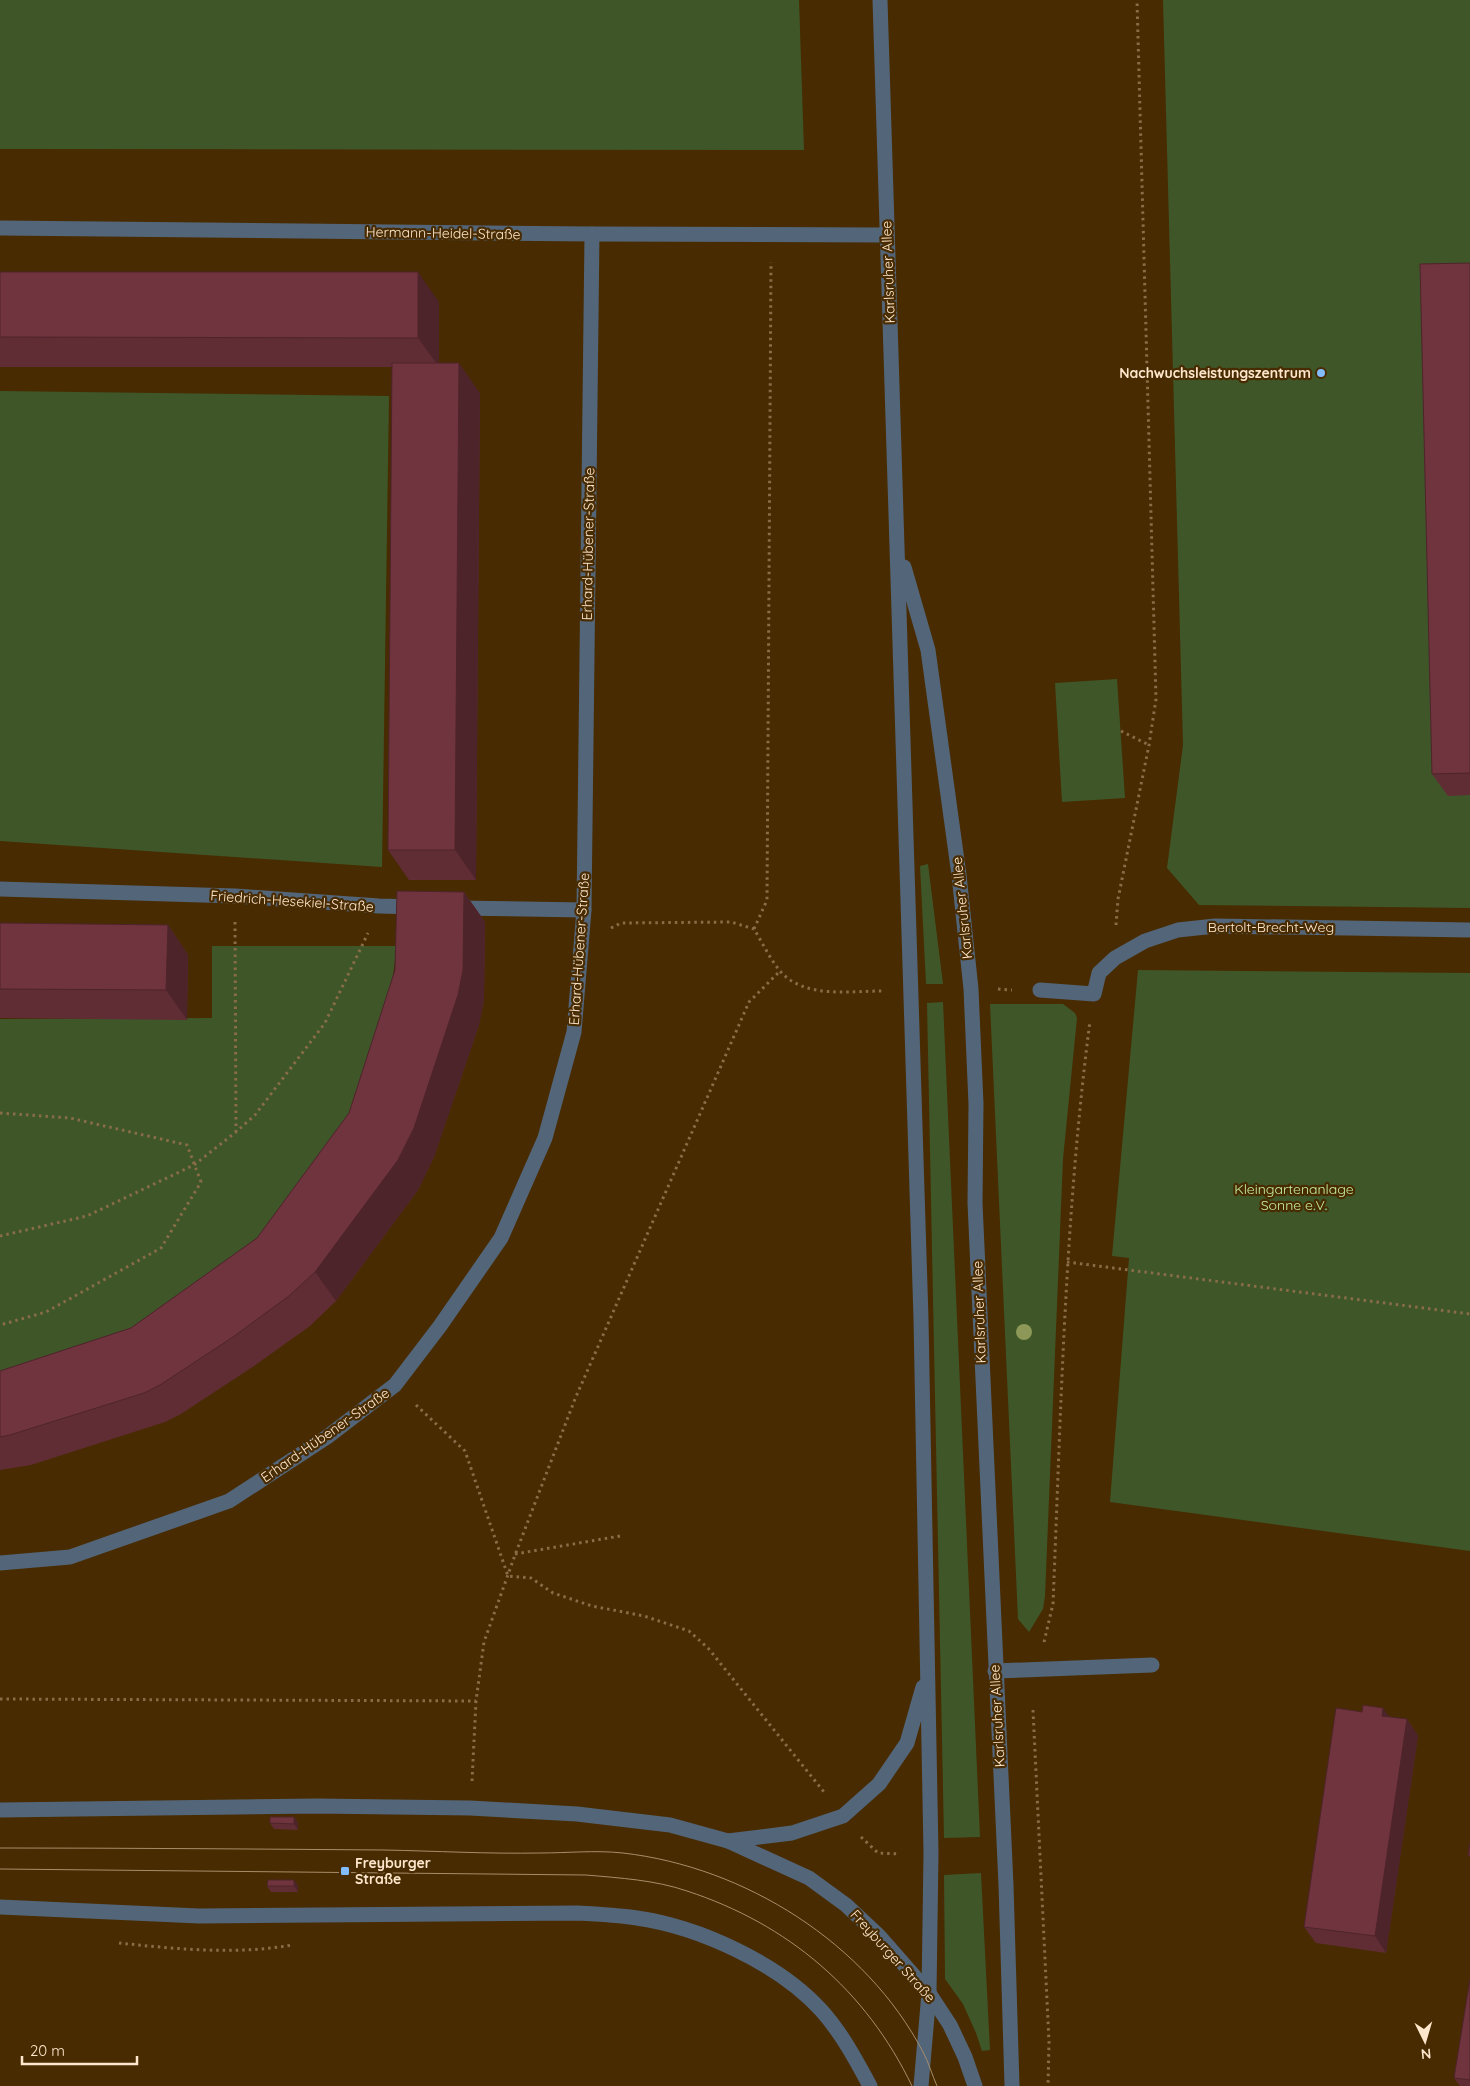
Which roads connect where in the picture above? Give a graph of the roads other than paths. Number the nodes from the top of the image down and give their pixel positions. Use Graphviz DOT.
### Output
graph roads {
  1 [pos="880,0"];
  2 [pos="0,228"];
  3 [pos="592,234"];
  4 [pos="887,235"];
  5 [pos="898,544"];
  6 [pos="0,888"];
  7 [pos="584,910"];
  8 [pos="1470,930"];
  9 [pos="1040,990"];
  10 [pos="0,1563"];
  11 [pos="1152,1666"];
  12 [pos="928,1671"];
  13 [pos="994,1672"];
  14 [pos="0,1810"];
  15 [pos="728,1841"];
  16 [pos="0,1907"];
  17 [pos="928,1993"];
  18 [pos="870,2086"];
  19 [pos="921,2086"];
  20 [pos="975,2086"];
  21 [pos="1012,2086"];
  1 -- 4 [label="street, Karlsruher Allee"];
  2 -- 3 [label="street, Hermann-Heidel-Straße"];
  3 -- 4 [label="street, Hermann-Heidel-Straße"];
  3 -- 7 [label="street, Erhard-Hübener-Straße"];
  4 -- 5 [label="street, Karlsruher Allee"];
  5 -- 12 [label="street, Karlsruher Allee"];
  5 -- 13 [label="street, Karlsruher Allee"];
  6 -- 7 [label="street, Friedrich-Hesekiel-Straße"];
  7 -- 10 [label="street, Erhard-Hübener-Straße"];
  8 -- 9 [label="street, Bertolt-Brecht-Weg"];
  11 -- 13 [label="street"];
  12 -- 15 [label="street"];
  12 -- 17 [label="street, Karlsruher Allee"];
  13 -- 21 [label="street, Karlsruher Allee"];
  14 -- 15 [label="street, Freyburger Straße"];
  15 -- 17 [label="street, Freyburger Straße"];
  16 -- 18 [label="street"];
  17 -- 19 [label="street, Karlsruher Allee"];
  17 -- 20 [label="street, Freyburger Straße"];
}
